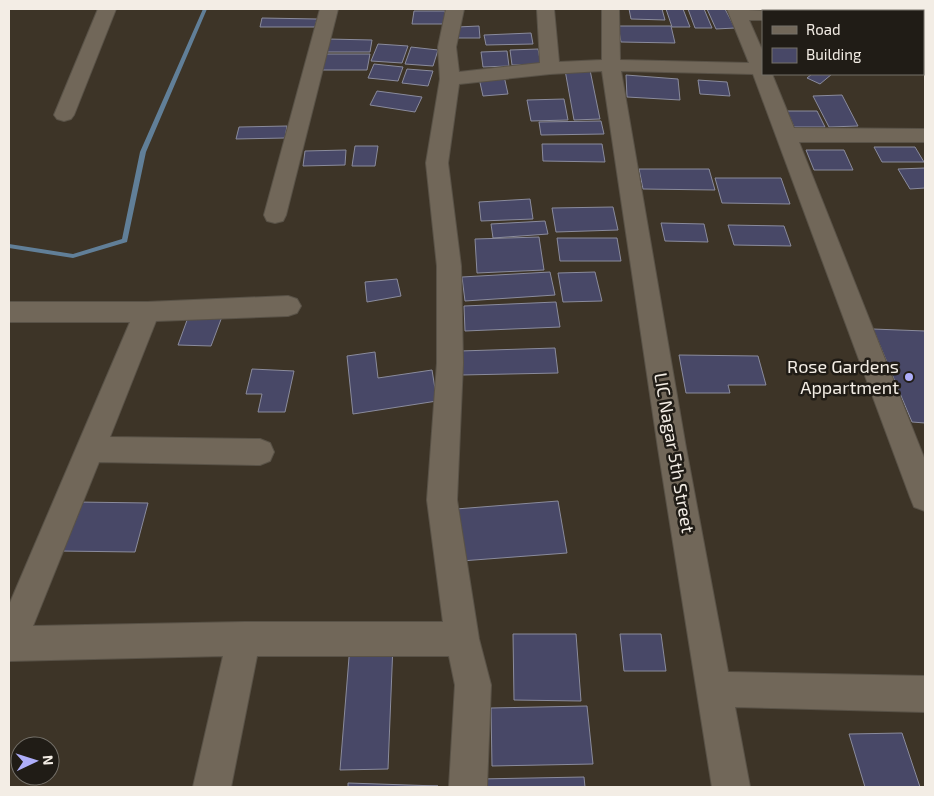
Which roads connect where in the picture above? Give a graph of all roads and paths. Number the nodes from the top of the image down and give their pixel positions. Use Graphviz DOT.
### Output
graph roads {
  1 [pos="107,9"];
  2 [pos="318,9"];
  3 [pos="329,9"];
  4 [pos="448,9"];
  5 [pos="455,9"];
  6 [pos="545,9"];
  7 [pos="611,9"];
  8 [pos="737,12"];
  9 [pos="762,14"];
  10 [pos="759,59"];
  11 [pos="612,65"];
  12 [pos="550,68"];
  13 [pos="765,75"];
  14 [pos="450,79"];
  15 [pos="64,116"];
  16 [pos="786,135"];
  17 [pos="925,135"];
  18 [pos="275,215"];
  19 [pos="288,306"];
  20 [pos="9,312"];
  21 [pos="147,312"];
  22 [pos="90,449"];
  23 [pos="260,452"];
  24 [pos="925,497"];
  25 [pos="244,639"];
  26 [pos="462,639"];
  27 [pos="9,643"];
  28 [pos="715,689"];
  29 [pos="925,694"];
  30 [pos="212,787"];
  31 [pos="468,787"];
  32 [pos="731,787"];
  1 -- 15 [label="street"];
  2 -- 3 [label="street"];
  3 -- 18 [label="street"];
  4 -- 5 [label="street"];
  5 -- 14 [label="street"];
  6 -- 12 [label="street"];
  7 -- 11 [label="street, LIC Nagar 5th Street"];
  8 -- 9 [label="street"];
  8 -- 10 [label="street"];
  10 -- 11 [label="street"];
  11 -- 12 [label="street"];
  11 -- 28 [label="street, LIC Nagar 5th Street"];
  12 -- 14 [label="street"];
  13 -- 16 [label="street"];
  14 -- 26 [label="street"];
  16 -- 17 [label="street"];
  16 -- 24 [label="street"];
  19 -- 21 [label="street"];
  20 -- 21 [label="street"];
  21 -- 22 [label="street"];
  22 -- 23 [label="street"];
  22 -- 27 [label="street"];
  25 -- 26 [label="street"];
  25 -- 27 [label="street"];
  25 -- 30 [label="street"];
  26 -- 31 [label="street"];
  28 -- 29 [label="street"];
  28 -- 32 [label="street, LIC Nagar 5th Street"];
}
